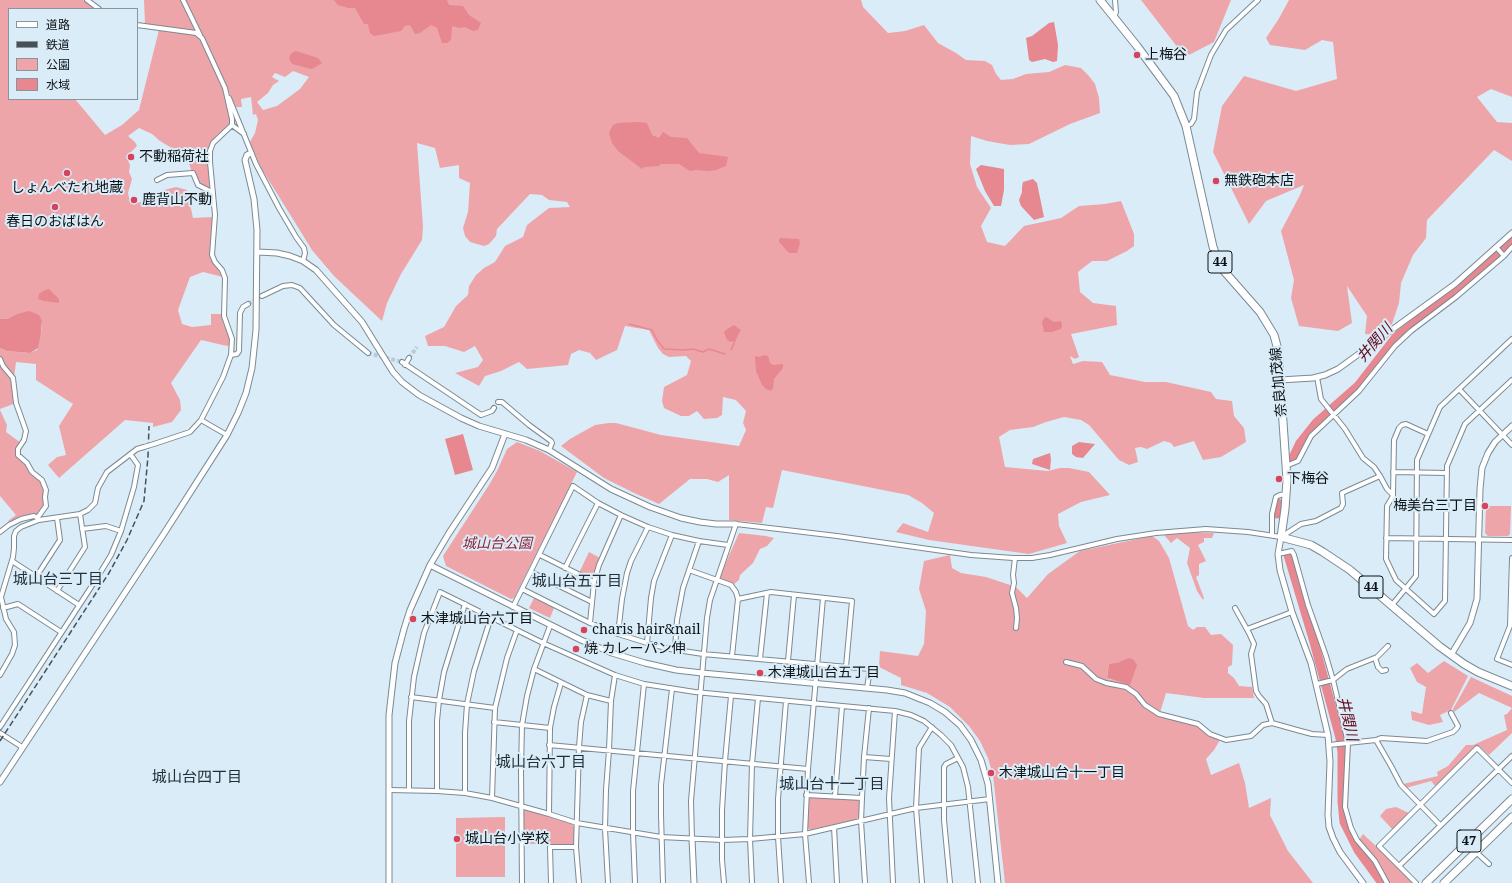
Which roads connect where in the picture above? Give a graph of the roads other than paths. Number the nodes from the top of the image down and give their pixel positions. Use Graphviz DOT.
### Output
graph roads {
  1 [pos="87,0"];
  2 [pos="183,0"];
  3 [pos="1100,0"];
  4 [pos="1115,0"];
  5 [pos="1258,0"];
  6 [pos="99,8"];
  7 [pos="1113,17"];
  8 [pos="138,25"];
  9 [pos="200,35"];
  10 [pos="225,88"];
  11 [pos="232,125"];
  12 [pos="1186,126"];
  13 [pos="244,134"];
  14 [pos="251,153"];
  15 [pos="157,180"];
  16 [pos="212,192"];
  17 [pos="1512,233"];
  18 [pos="1512,247"];
  19 [pos="258,252"];
  20 [pos="1500,252"];
  21 [pos="303,261"];
  22 [pos="262,296"];
  23 [pos="248,304"];
  24 [pos="1512,339"];
  25 [pos="368,353"];
  26 [pos="231,355"];
  27 [pos="409,358"];
  28 [pos="0,359"];
  29 [pos="1317,377"];
  30 [pos="1280,380"];
  31 [pos="1512,380"];
  32 [pos="1460,390"];
  33 [pos="498,402"];
  34 [pos="494,408"];
  35 [pos="1480,411"];
  36 [pos="1333,413"];
  37 [pos="201,420"];
  38 [pos="1512,426"];
  39 [pos="505,434"];
  40 [pos="1428,434"];
  41 [pos="227,435"];
  42 [pos="1503,435"];
  43 [pos="1512,445"];
  44 [pos="549,450"];
  45 [pos="131,455"];
  46 [pos="1286,466"];
  47 [pos="1393,472"];
  48 [pos="1417,473"];
  49 [pos="1447,473"];
  50 [pos="1380,476"];
  51 [pos="1287,494"];
  52 [pos="1393,496"];
  53 [pos="598,502"];
  54 [pos="80,514"];
  55 [pos="621,515"];
  56 [pos="57,518"];
  57 [pos="39,519"];
  58 [pos="736,524"];
  59 [pos="648,527"];
  60 [pos="82,529"];
  61 [pos="121,531"];
  62 [pos="0,532"];
  63 [pos="672,535"];
  64 [pos="1272,535"];
  65 [pos="1281,536"];
  66 [pos="1386,538"];
  67 [pos="1416,538"];
  68 [pos="1446,538"];
  69 [pos="1479,539"];
  70 [pos="1512,540"];
  71 [pos="699,541"];
  72 [pos="728,545"];
  73 [pos="1278,554"];
  74 [pos="540,555"];
  75 [pos="1015,558"];
  76 [pos="1512,558"];
  77 [pos="12,561"];
  78 [pos="430,565"];
  79 [pos="1512,567"];
  80 [pos="565,568"];
  81 [pos="689,570"];
  82 [pos="531,572"];
  83 [pos="36,577"];
  84 [pos="716,579"];
  85 [pos="594,582"];
  86 [pos="1406,588"];
  87 [pos="522,589"];
  88 [pos="57,591"];
  89 [pos="767,593"];
  90 [pos="794,595"];
  91 [pos="1,597"];
  92 [pos="823,598"];
  93 [pos="738,599"];
  94 [pos="592,602"];
  95 [pos="465,604"];
  96 [pos="1392,604"];
  97 [pos="79,605"];
  98 [pos="513,606"];
  99 [pos="4,608"];
  100 [pos="1235,608"];
  101 [pos="1292,612"];
  102 [pos="491,617"];
  103 [pos="590,623"];
  104 [pos="550,626"];
  105 [pos="1016,628"];
  106 [pos="1247,629"];
  107 [pos="517,630"];
  108 [pos="61,632"];
  109 [pos="618,634"];
  110 [pos="543,643"];
  111 [pos="647,643"];
  112 [pos="1388,646"];
  113 [pos="675,649"];
  114 [pos="704,654"];
  115 [pos="1451,655"];
  116 [pos="732,656"];
  117 [pos="1375,658"];
  118 [pos="760,659"];
  119 [pos="788,662"];
  120 [pos="1066,662"];
  121 [pos="817,664"];
  122 [pos="1512,665"];
  123 [pos="846,667"];
  124 [pos="534,669"];
  125 [pos="1386,670"];
  126 [pos="702,673"];
  127 [pos="0,675"];
  128 [pos="616,675"];
  129 [pos="1333,680"];
  130 [pos="561,682"];
  131 [pos="644,684"];
  132 [pos="815,684"];
  133 [pos="1316,684"];
  134 [pos="1512,686"];
  135 [pos="867,688"];
  136 [pos="672,689"];
  137 [pos="700,693"];
  138 [pos="587,695"];
  139 [pos="731,696"];
  140 [pos="411,697"];
  141 [pos="758,698"];
  142 [pos="439,700"];
  143 [pos="611,701"];
  144 [pos="786,701"];
  145 [pos="814,703"];
  146 [pos="467,704"];
  147 [pos="842,706"];
  148 [pos="495,708"];
  149 [pos="869,708"];
  150 [pos="895,711"];
  151 [pos="1451,713"];
  152 [pos="494,722"];
  153 [pos="1272,722"];
  154 [pos="522,725"];
  155 [pos="0,727"];
  156 [pos="550,728"];
  157 [pos="932,728"];
  158 [pos="0,733"];
  159 [pos="1328,735"];
  160 [pos="1376,740"];
  161 [pos="1348,743"];
  162 [pos="549,745"];
  163 [pos="1331,745"];
  164 [pos="22,747"];
  165 [pos="579,747"];
  166 [pos="609,750"];
  167 [pos="637,753"];
  168 [pos="664,756"];
  169 [pos="1512,756"];
  170 [pos="864,757"];
  171 [pos="694,758"];
  172 [pos="958,758"];
  173 [pos="891,759"];
  174 [pos="724,762"];
  175 [pos="752,764"];
  176 [pos="780,767"];
  177 [pos="1498,769"];
  178 [pos="808,770"];
  179 [pos="0,782"];
  180 [pos="1512,783"];
  181 [pos="389,790"];
  182 [pos="409,790"];
  183 [pos="437,791"];
  184 [pos="465,793"];
  185 [pos="806,795"];
  186 [pos="834,796"];
  187 [pos="492,798"];
  188 [pos="862,798"];
  189 [pos="1512,798"];
  190 [pos="990,799"];
  191 [pos="970,802"];
  192 [pos="943,804"];
  193 [pos="1421,805"];
  194 [pos="521,806"];
  195 [pos="916,808"];
  196 [pos="549,814"];
  197 [pos="889,814"];
  198 [pos="1512,816"];
  199 [pos="861,821"];
  200 [pos="577,823"];
  201 [pos="1440,825"];
  202 [pos="834,827"];
  203 [pos="605,829"];
  204 [pos="633,833"];
  205 [pos="805,834"];
  206 [pos="661,837"];
  207 [pos="778,837"];
  208 [pos="692,839"];
  209 [pos="750,839"];
  210 [pos="722,840"];
  211 [pos="576,847"];
  212 [pos="1476,852"];
  213 [pos="1489,864"];
  214 [pos="1399,866"];
  215 [pos="389,883"];
  216 [pos="522,883"];
  217 [pos="552,883"];
  218 [pos="579,883"];
  219 [pos="608,883"];
  220 [pos="635,883"];
  221 [pos="663,883"];
  222 [pos="694,883"];
  223 [pos="724,883"];
  224 [pos="752,883"];
  225 [pos="780,883"];
  226 [pos="809,883"];
  227 [pos="837,883"];
  228 [pos="865,883"];
  229 [pos="893,883"];
  230 [pos="922,883"];
  231 [pos="950,883"];
  232 [pos="978,883"];
  233 [pos="998,883"];
  234 [pos="1363,883"];
  235 [pos="1387,883"];
  236 [pos="1416,883"];
  237 [pos="1426,883"];
  238 [pos="1444,883"];
  1 -- 6 [label="street"];
  2 -- 9 [label="street"];
  3 -- 7 [label="main road, 奈良加茂線 / 44"];
  4 -- 7 [label="street"];
  5 -- 12 [label="street"];
  7 -- 12 [label="main road, 奈良加茂線 / 44"];
  8 -- 9 [label="street"];
  9 -- 10 [label="street"];
  10 -- 11 [label="street"];
  10 -- 13 [label="street"];
  11 -- 13 [label="street"];
  11 -- 16 [label="street"];
  12 -- 30 [label="main road, 奈良加茂線 / 44"];
  13 -- 14 [label="street"];
  14 -- 19 [label="street"];
  14 -- 21 [label="street"];
  15 -- 16 [label="street"];
  16 -- 26 [label="street"];
  17 -- 20 [label="street"];
  18 -- 20 [label="street"];
  19 -- 21 [label="street"];
  19 -- 41 [label="street"];
  20 -- 29 [label="street"];
  20 -- 36 [label="street"];
  21 -- 39 [label="street"];
  22 -- 25 [label="street"];
  23 -- 26 [label="street"];
  24 -- 32 [label="street"];
  26 -- 37 [label="street"];
  27 -- 34 [label="street"];
  28 -- 57 [label="street"];
  29 -- 30 [label="street"];
  29 -- 36 [label="street"];
  30 -- 46 [label="main road, 奈良加茂線 / 44"];
  31 -- 35 [label="street"];
  32 -- 35 [label="street"];
  32 -- 40 [label="street"];
  33 -- 44 [label="street"];
  35 -- 42 [label="street"];
  35 -- 49 [label="street"];
  36 -- 46 [label="street"];
  36 -- 50 [label="street"];
  37 -- 41 [label="street"];
  37 -- 45 [label="street, bridge"];
  38 -- 42 [label="street"];
  39 -- 44 [label="street"];
  39 -- 78 [label="street"];
  40 -- 47 [label="street"];
  40 -- 48 [label="street"];
  41 -- 164 [label="street"];
  42 -- 43 [label="street"];
  42 -- 69 [label="street"];
  44 -- 58 [label="street"];
  45 -- 54 [label="street"];
  45 -- 61 [label="street"];
  46 -- 51 [label="main road, 奈良加茂線 / 44"];
  47 -- 48 [label="street"];
  47 -- 52 [label="street"];
  48 -- 49 [label="street"];
  48 -- 67 [label="street"];
  49 -- 68 [label="street"];
  50 -- 52 [label="street"];
  50 -- 65 [label="street"];
  51 -- 64 [label="street"];
  51 -- 65 [label="main road, 奈良加茂線 / 44"];
  52 -- 66 [label="street"];
  53 -- 55 [label="street"];
  53 -- 74 [label="street"];
  53 -- 80 [label="street"];
  54 -- 56 [label="street"];
  54 -- 60 [label="street"];
  55 -- 59 [label="street"];
  55 -- 85 [label="street"];
  56 -- 57 [label="street"];
  56 -- 83 [label="street"];
  57 -- 62 [label="street"];
  57 -- 77 [label="street"];
  58 -- 72 [label="street"];
  58 -- 75 [label="street"];
  59 -- 63 [label="street"];
  59 -- 109 [label="street"];
  60 -- 61 [label="street"];
  60 -- 88 [label="street"];
  61 -- 97 [label="street"];
  63 -- 71 [label="street"];
  63 -- 111 [label="street"];
  64 -- 65 [label="street"];
  64 -- 75 [label="street"];
  65 -- 73 [label="street"];
  65 -- 96 [label="main road, 44"];
  66 -- 67 [label="street"];
  66 -- 86 [label="street"];
  67 -- 68 [label="street"];
  67 -- 86 [label="street"];
  68 -- 69 [label="street"];
  68 -- 86 [label="street"];
  69 -- 70 [label="street"];
  69 -- 115 [label="street"];
  71 -- 72 [label="street"];
  71 -- 81 [label="street"];
  72 -- 84 [label="street"];
  73 -- 101 [label="street"];
  73 -- 129 [label="street"];
  74 -- 80 [label="street"];
  74 -- 82 [label="street"];
  75 -- 105 [label="street"];
  76 -- 79 [label="street"];
  77 -- 83 [label="street"];
  77 -- 91 [label="street"];
  78 -- 98 [label="street"];
  78 -- 181 [label="street"];
  79 -- 122 [label="street"];
  80 -- 85 [label="street"];
  81 -- 84 [label="street"];
  81 -- 113 [label="street"];
  82 -- 87 [label="street"];
  82 -- 94 [label="street"];
  83 -- 88 [label="street"];
  84 -- 93 [label="street"];
  84 -- 114 [label="street"];
  85 -- 94 [label="street"];
  86 -- 96 [label="street"];
  87 -- 98 [label="street"];
  87 -- 103 [label="street"];
  88 -- 97 [label="street"];
  89 -- 90 [label="street"];
  89 -- 93 [label="street"];
  89 -- 118 [label="street"];
  90 -- 92 [label="street"];
  90 -- 119 [label="street"];
  91 -- 99 [label="street"];
  92 -- 121 [label="street"];
  92 -- 123 [label="street"];
  93 -- 116 [label="street"];
  94 -- 103 [label="street"];
  95 -- 102 [label="street"];
  95 -- 140 [label="street"];
  95 -- 142 [label="street"];
  96 -- 115 [label="main road, 44"];
  97 -- 108 [label="street"];
  98 -- 104 [label="street"];
  99 -- 108 [label="street"];
  99 -- 127 [label="street"];
  100 -- 106 [label="street"];
  101 -- 106 [label="street"];
  101 -- 133 [label="street"];
  102 -- 107 [label="street"];
  102 -- 146 [label="street"];
  103 -- 109 [label="street"];
  104 -- 110 [label="street"];
  104 -- 126 [label="street"];
  106 -- 153 [label="street"];
  107 -- 110 [label="street"];
  107 -- 148 [label="street"];
  108 -- 155 [label="street"];
  109 -- 111 [label="street"];
  110 -- 124 [label="street"];
  110 -- 128 [label="street"];
  111 -- 113 [label="street"];
  112 -- 117 [label="street"];
  113 -- 114 [label="street"];
  114 -- 116 [label="street"];
  114 -- 126 [label="street"];
  115 -- 134 [label="main road, 44"];
  116 -- 118 [label="street"];
  117 -- 125 [label="street"];
  117 -- 129 [label="street"];
  118 -- 119 [label="street"];
  119 -- 121 [label="street"];
  120 -- 153 [label="street"];
  121 -- 123 [label="street"];
  121 -- 132 [label="street"];
  123 -- 135 [label="street"];
  124 -- 130 [label="street"];
  124 -- 154 [label="street"];
  126 -- 132 [label="street"];
  126 -- 137 [label="street"];
  128 -- 131 [label="street"];
  128 -- 143 [label="street"];
  129 -- 133 [label="street"];
  129 -- 161 [label="street"];
  130 -- 138 [label="street"];
  130 -- 156 [label="street"];
  131 -- 136 [label="street"];
  131 -- 167 [label="street"];
  132 -- 135 [label="street"];
  132 -- 145 [label="street"];
  133 -- 159 [label="street"];
  135 -- 190 [label="street"];
  136 -- 137 [label="street"];
  136 -- 168 [label="street"];
  137 -- 139 [label="street"];
  137 -- 171 [label="street"];
  138 -- 143 [label="street"];
  138 -- 165 [label="street"];
  139 -- 141 [label="street"];
  139 -- 174 [label="street"];
  140 -- 142 [label="street"];
  140 -- 182 [label="street"];
  141 -- 144 [label="street"];
  141 -- 175 [label="street"];
  142 -- 146 [label="street"];
  142 -- 183 [label="street"];
  143 -- 166 [label="street"];
  144 -- 145 [label="street"];
  144 -- 176 [label="street"];
  145 -- 147 [label="street"];
  145 -- 178 [label="street"];
  146 -- 148 [label="street"];
  146 -- 184 [label="street"];
  147 -- 149 [label="street"];
  147 -- 186 [label="street"];
  148 -- 152 [label="street"];
  149 -- 150 [label="street"];
  149 -- 170 [label="street"];
  150 -- 157 [label="street"];
  150 -- 173 [label="street"];
  151 -- 160 [label="street"];
  152 -- 154 [label="street"];
  152 -- 187 [label="street"];
  153 -- 159 [label="street"];
  154 -- 156 [label="street"];
  154 -- 194 [label="street"];
  156 -- 162 [label="street"];
  157 -- 172 [label="street"];
  157 -- 195 [label="street"];
  158 -- 164 [label="street"];
  159 -- 163 [label="street"];
  160 -- 161 [label="street"];
  160 -- 193 [label="street"];
  161 -- 163 [label="street"];
  161 -- 235 [label="street"];
  162 -- 165 [label="street"];
  162 -- 196 [label="street"];
  163 -- 234 [label="street"];
  164 -- 179 [label="street"];
  165 -- 166 [label="street"];
  165 -- 200 [label="street"];
  166 -- 167 [label="street"];
  166 -- 203 [label="street"];
  167 -- 168 [label="street"];
  167 -- 204 [label="street"];
  168 -- 171 [label="street"];
  168 -- 206 [label="street"];
  169 -- 177 [label="street"];
  170 -- 173 [label="street"];
  170 -- 188 [label="street"];
  171 -- 174 [label="street"];
  171 -- 208 [label="street"];
  172 -- 191 [label="street"];
  172 -- 192 [label="street"];
  173 -- 197 [label="street"];
  174 -- 175 [label="street"];
  174 -- 210 [label="street"];
  175 -- 176 [label="street"];
  175 -- 209 [label="street"];
  176 -- 178 [label="street"];
  176 -- 207 [label="street"];
  177 -- 180 [label="street"];
  177 -- 193 [label="street"];
  177 -- 201 [label="street"];
  178 -- 185 [label="street"];
  181 -- 182 [label="street"];
  181 -- 215 [label="street"];
  182 -- 183 [label="street"];
  183 -- 184 [label="street"];
  184 -- 187 [label="street"];
  185 -- 186 [label="street"];
  185 -- 205 [label="street"];
  186 -- 188 [label="street"];
  187 -- 194 [label="street"];
  188 -- 199 [label="street"];
  189 -- 237 [label="main road, 47"];
  190 -- 191 [label="street"];
  190 -- 233 [label="street"];
  191 -- 192 [label="street"];
  191 -- 232 [label="street"];
  192 -- 195 [label="street"];
  192 -- 231 [label="street"];
  193 -- 201 [label="street"];
  193 -- 214 [label="street"];
  194 -- 196 [label="street"];
  194 -- 216 [label="street"];
  195 -- 197 [label="street"];
  195 -- 230 [label="street"];
  196 -- 200 [label="street"];
  197 -- 199 [label="street"];
  197 -- 229 [label="street"];
  198 -- 212 [label="main road, 47"];
  199 -- 202 [label="street"];
  199 -- 228 [label="street"];
  200 -- 203 [label="street"];
  200 -- 211 [label="street"];
  201 -- 214 [label="street"];
  202 -- 205 [label="street"];
  202 -- 227 [label="street"];
  203 -- 204 [label="street"];
  203 -- 219 [label="street"];
  204 -- 206 [label="street"];
  204 -- 220 [label="street"];
  205 -- 207 [label="street"];
  205 -- 226 [label="street"];
  206 -- 208 [label="street"];
  206 -- 221 [label="street"];
  207 -- 209 [label="street"];
  207 -- 225 [label="street"];
  208 -- 210 [label="street"];
  208 -- 222 [label="street"];
  209 -- 210 [label="street"];
  209 -- 224 [label="street"];
  210 -- 223 [label="street"];
  211 -- 217 [label="street"];
  211 -- 218 [label="street"];
  212 -- 213 [label="street"];
  212 -- 238 [label="main road, 47"];
  214 -- 236 [label="street"];
}
